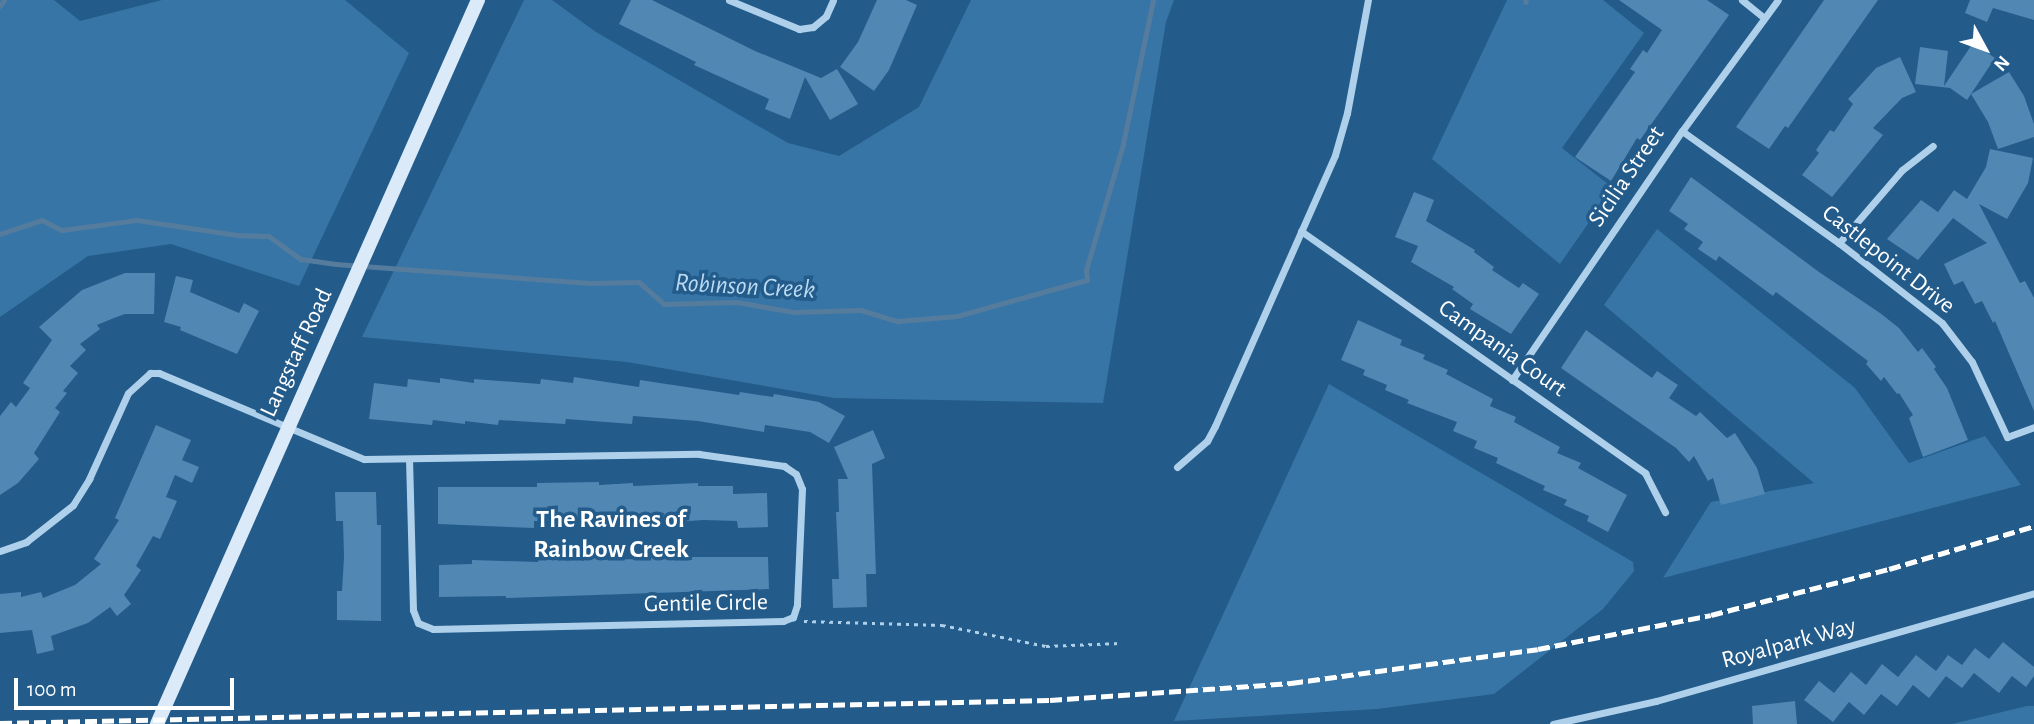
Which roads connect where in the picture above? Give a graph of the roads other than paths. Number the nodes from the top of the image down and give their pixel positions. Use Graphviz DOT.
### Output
graph roads {
  1 [pos="478,0"];
  2 [pos="729,0"];
  3 [pos="833,0"];
  4 [pos="1368,0"];
  5 [pos="1742,0"];
  6 [pos="1778,0"];
  7 [pos="1765,18"];
  8 [pos="1682,131"];
  9 [pos="1933,146"];
  10 [pos="1301,231"];
  11 [pos="1839,243"];
  12 [pos="1512,380"];
  13 [pos="2034,427"];
  14 [pos="288,428"];
  15 [pos="409,459"];
  16 [pos="1177,467"];
  17 [pos="1665,512"];
  18 [pos="0,551"];
  19 [pos="2034,593"];
  20 [pos="157,724"];
  21 [pos="1553,724"];
  1 -- 14 [label="street, Langstaff Road"];
  2 -- 3 [label="street"];
  4 -- 10 [label="street"];
  5 -- 7 [label="street"];
  6 -- 7 [label="street, Sicilia Street"];
  7 -- 8 [label="street, Sicilia Street"];
  8 -- 11 [label="street, Castlepoint Drive"];
  8 -- 12 [label="street, Sicilia Street"];
  9 -- 11 [label="street"];
  10 -- 12 [label="street, Campania Court"];
  10 -- 16 [label="street"];
  11 -- 13 [label="street, Castlepoint Drive"];
  12 -- 17 [label="street, Campania Court"];
  14 -- 15 [label="street, Gentile Circle"];
  14 -- 18 [label="street, Gentile Circle"];
  14 -- 20 [label="street, Langstaff Road"];
  15 -- 15 [label="street, Gentile Circle"];
  19 -- 21 [label="street, Royalpark Way"];
}
